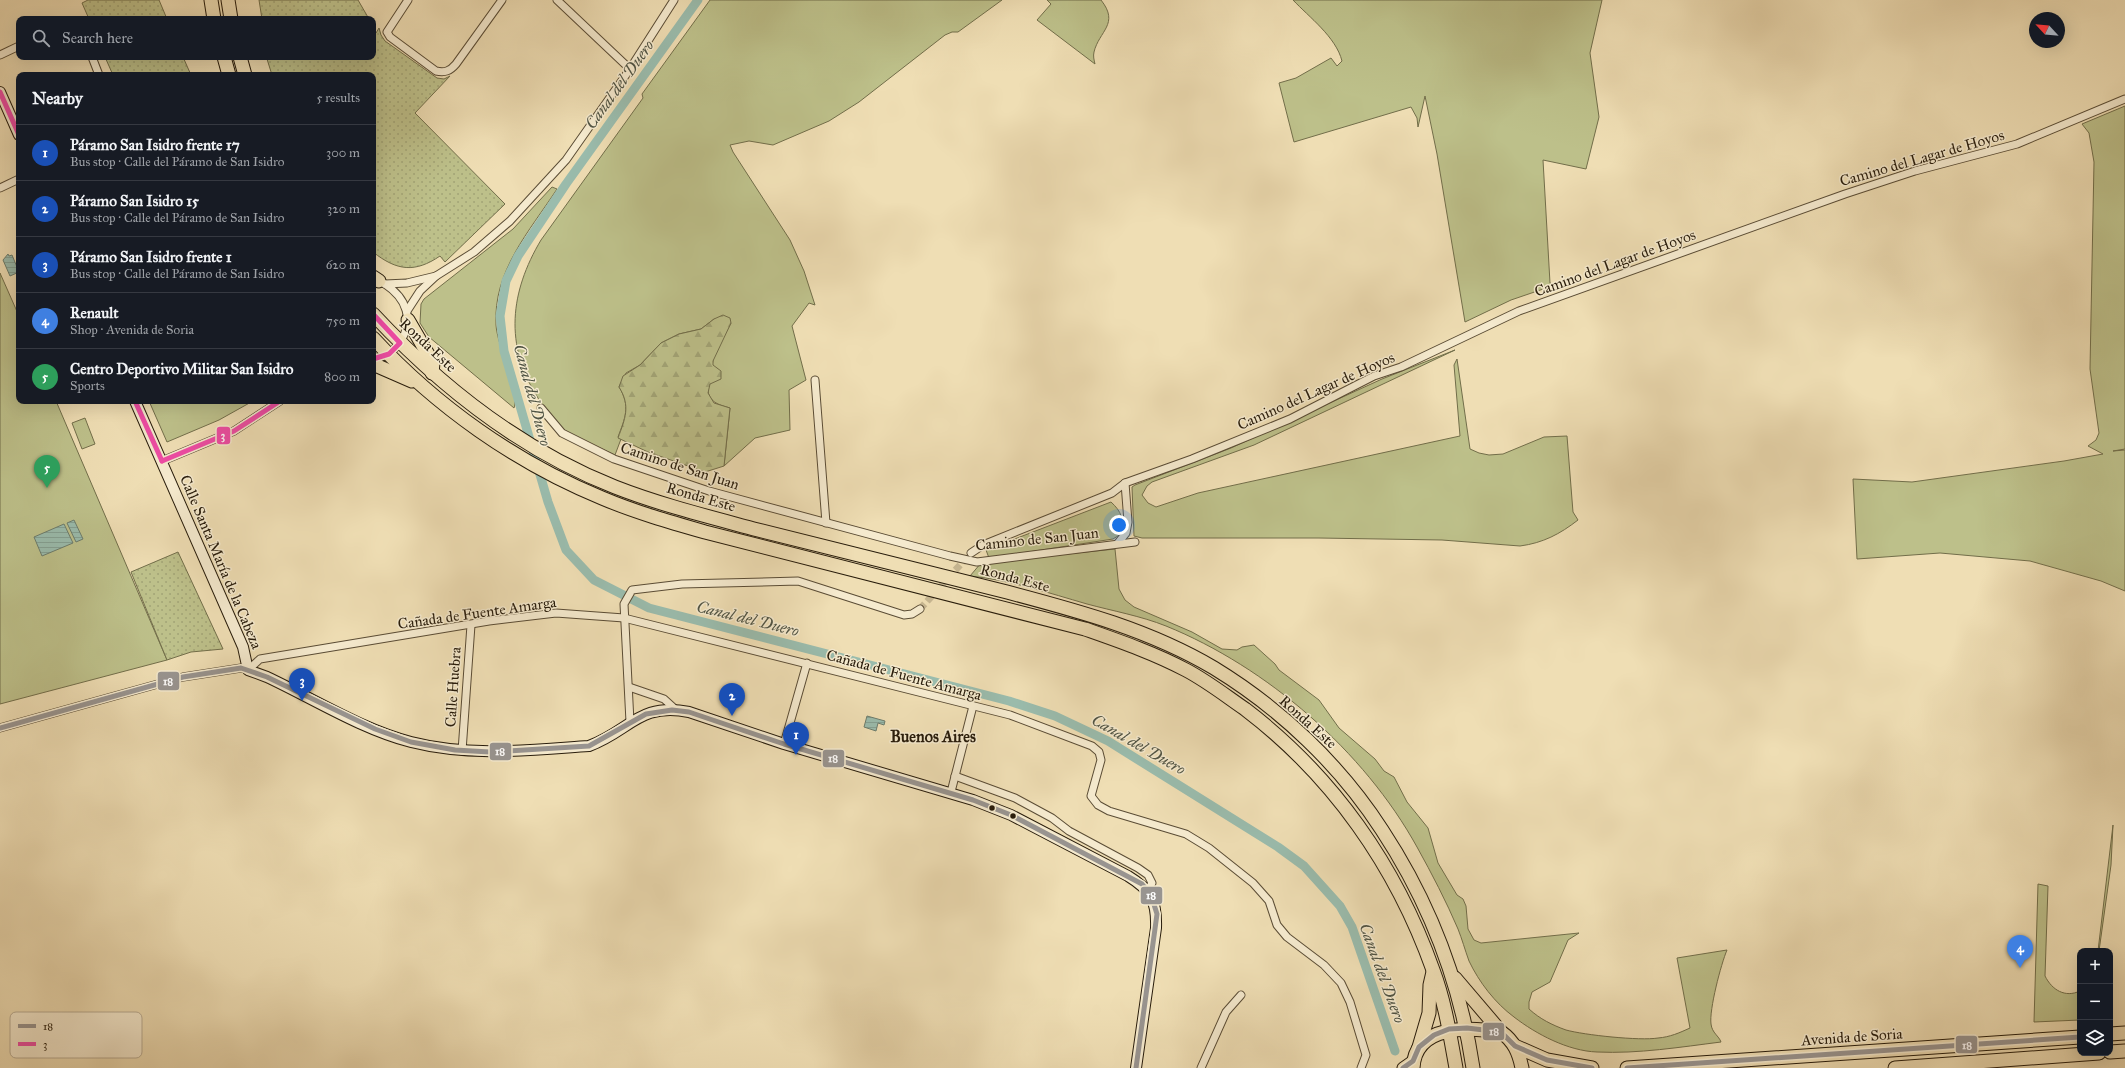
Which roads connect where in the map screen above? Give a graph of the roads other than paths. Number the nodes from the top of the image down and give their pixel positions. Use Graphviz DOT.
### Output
graph roads {
  1 [pos="211,0"];
  2 [pos="228,0"];
  3 [pos="408,0"];
  4 [pos="502,0"];
  5 [pos="557,0"];
  6 [pos="674,0"];
  7 [pos="214,16"];
  8 [pos="231,16"];
  9 [pos="16,47"];
  10 [pos="0,55"];
  11 [pos="93,60"];
  12 [pos="225,60"];
  13 [pos="241,60"];
  14 [pos="630,69"];
  15 [pos="98,72"];
  16 [pos="228,72"];
  17 [pos="244,72"];
  18 [pos="0,92"];
  19 [pos="2125,99"];
  20 [pos="16,128"];
  21 [pos="16,180"];
  22 [pos="0,188"];
  23 [pos="436,276"];
  24 [pos="378,281"];
  25 [pos="407,316"];
  26 [pos="376,317"];
  27 [pos="376,341"];
  28 [pos="400,343"];
  29 [pos="389,354"];
  30 [pos="376,358"];
  31 [pos="376,365"];
  32 [pos="432,373"];
  33 [pos="815,380"];
  34 [pos="420,385"];
  35 [pos="136,404"];
  36 [pos="275,404"];
  37 [pos="541,408"];
  38 [pos="162,461"];
  39 [pos="1125,483"];
  40 [pos="826,522"];
  41 [pos="1135,542"];
  42 [pos="1118,543"];
  43 [pos="971,553"];
  44 [pos="920,608"];
  45 [pos="624,618"];
  46 [pos="471,625"];
  47 [pos="807,663"];
  48 [pos="248,670"];
  49 [pos="629,687"];
  50 [pos="973,706"];
  51 [pos="675,709"];
  52 [pos="630,722"];
  53 [pos="0,728"];
  54 [pos="784,744"];
  55 [pos="462,751"];
  56 [pos="955,776"];
  57 [pos="951,792"];
  58 [pos="1147,891"];
  59 [pos="1433,970"];
  60 [pos="1452,974"];
  61 [pos="1241,995"];
  62 [pos="1467,1028"];
  63 [pos="1449,1029"];
  64 [pos="1501,1032"];
  65 [pos="2125,1033"];
  66 [pos="2113,1034"];
  67 [pos="2077,1037"];
  68 [pos="1515,1046"];
  69 [pos="1419,1047"];
  70 [pos="2125,1051"];
  71 [pos="2113,1052"];
  72 [pos="2077,1055"];
  73 [pos="1410,1066"];
  74 [pos="1921,1067"];
  75 [pos="1136,1068"];
  76 [pos="1201,1068"];
  77 [pos="1362,1068"];
  78 [pos="1456,1068"];
  79 [pos="1473,1068"];
  80 [pos="1522,1068"];
  81 [pos="1592,1068"];
  82 [pos="1627,1068"];
  83 [pos="1895,1068"];
  1 -- 7 [label="highway"];
  2 -- 8 [label="highway"];
  3 -- 4 [label="street"];
  5 -- 14 [label="street"];
  6 -- 14 [label="street"];
  9 -- 10 [label="street"];
  11 -- 15 [label="street"];
  12 -- 16 [label="highway"];
  13 -- 17 [label="highway"];
  14 -- 23 [label="street"];
  18 -- 20 [label="street"];
  19 -- 39 [label="street, Camino del Lagar de Hoyos"];
  21 -- 22 [label="street"];
  23 -- 24 [label="street"];
  23 -- 25 [label="street"];
  24 -- 25 [label="street"];
  25 -- 28 [label="street"];
  25 -- 32 [label="highway"];
  26 -- 28 [label="highway, Ronda Este"];
  27 -- 29 [label="highway, Ronda Este"];
  28 -- 29 [label="street"];
  28 -- 32 [label="highway, Ronda Este"];
  29 -- 30 [label="street"];
  29 -- 34 [label="highway, Ronda Este"];
  31 -- 34 [label="highway"];
  32 -- 60 [label="highway, Ronda Este"];
  33 -- 40 [label="street"];
  34 -- 59 [label="highway, Ronda Este"];
  35 -- 38 [label="street, Calle Santa María de la Cabeza"];
  36 -- 38 [label="street"];
  37 -- 40 [label="street, Camino de San Juan"];
  38 -- 48 [label="street, Calle Santa María de la Cabeza"];
  39 -- 42 [label="street"];
  39 -- 43 [label="street, Camino del Lagar de Hoyos"];
  40 -- 42 [label="street, Camino de San Juan"];
  41 -- 42 [label="street, Camino de San Juan"];
  44 -- 45 [label="street"];
  45 -- 46 [label="street, Cañada de Fuente Amarga"];
  45 -- 47 [label="street, Cañada de Fuente Amarga"];
  45 -- 49 [label="street"];
  46 -- 48 [label="street, Cañada de Fuente Amarga"];
  46 -- 55 [label="street, Calle Huebra"];
  47 -- 50 [label="street, Cañada de Fuente Amarga"];
  47 -- 54 [label="street"];
  48 -- 53 [label="street"];
  48 -- 55 [label="street"];
  49 -- 51 [label="street"];
  49 -- 52 [label="street"];
  50 -- 56 [label="street"];
  50 -- 77 [label="street, Cañada de Fuente Amarga"];
  51 -- 52 [label="street"];
  51 -- 54 [label="street"];
  52 -- 55 [label="street"];
  54 -- 57 [label="street"];
  56 -- 57 [label="street"];
  56 -- 58 [label="street"];
  57 -- 58 [label="street"];
  58 -- 75 [label="street"];
  59 -- 63 [label="highway, Ronda Este"];
  59 -- 69 [label="highway"];
  60 -- 62 [label="highway, Ronda Este"];
  60 -- 64 [label="highway"];
  61 -- 76 [label="street"];
  62 -- 63 [label="highway"];
  62 -- 64 [label="highway"];
  62 -- 79 [label="highway, Ronda Este"];
  63 -- 69 [label="highway"];
  63 -- 78 [label="highway, Ronda Este"];
  64 -- 68 [label="highway"];
  65 -- 66 [label="highway"];
  67 -- 82 [label="highway, Avenida de Soria"];
  68 -- 80 [label="highway"];
  68 -- 81 [label="highway"];
  69 -- 73 [label="highway"];
  70 -- 71 [label="highway"];
  72 -- 74 [label="highway"];
  74 -- 83 [label="highway"];
}
